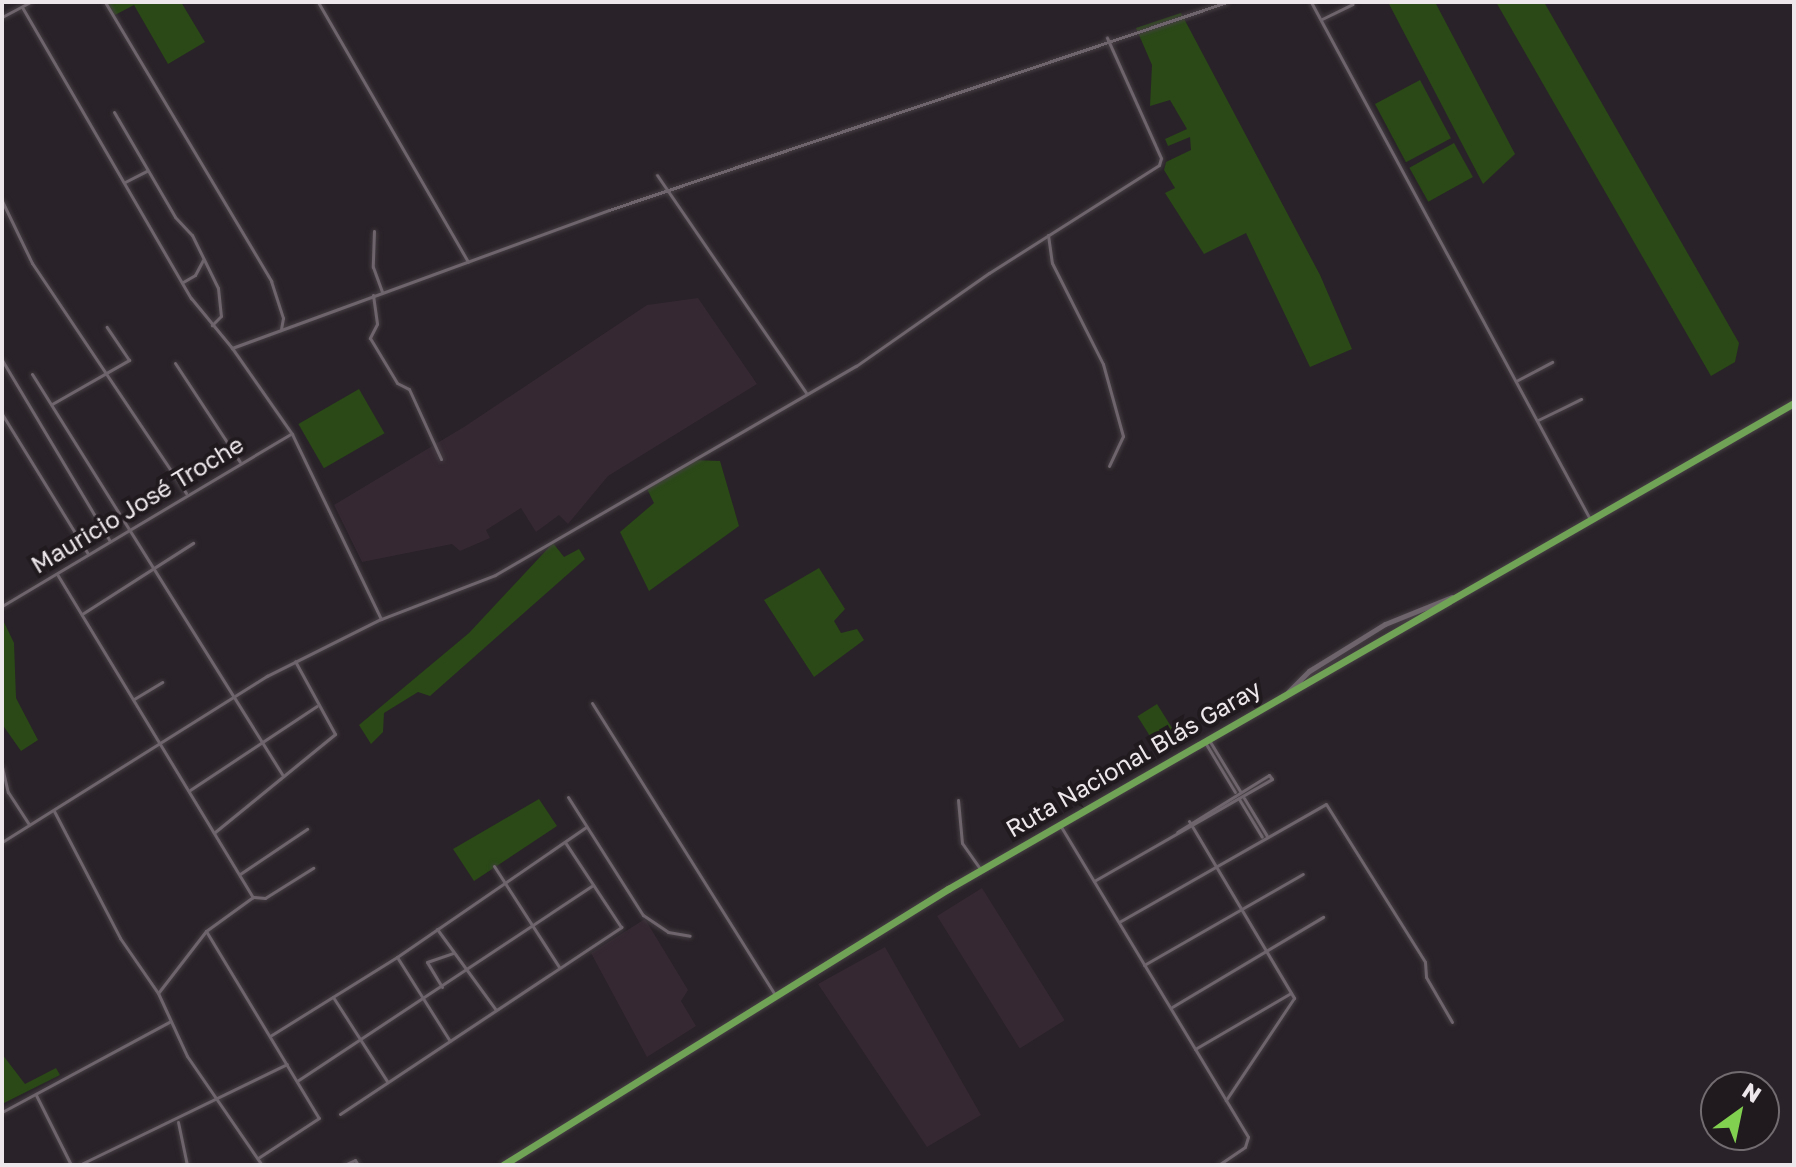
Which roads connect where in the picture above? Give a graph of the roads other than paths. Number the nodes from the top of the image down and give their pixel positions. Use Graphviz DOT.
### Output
graph roads {
  1 [pos="30,2"];
  2 [pos="105,2"];
  3 [pos="318,2"];
  4 [pos="1227,2"];
  5 [pos="1311,2"];
  6 [pos="1353,4"];
  7 [pos="22,7"];
  8 [pos="2,17"];
  9 [pos="1322,19"];
  10 [pos="1107,38"];
  11 [pos="114,112"];
  12 [pos="147,171"];
  13 [pos="657,175"];
  14 [pos="125,182"];
  15 [pos="667,192"];
  16 [pos="2,201"];
  17 [pos="374,231"];
  18 [pos="1048,235"];
  19 [pos="203,259"];
  20 [pos="468,262"];
  21 [pos="183,282"];
  22 [pos="382,292"];
  23 [pos="373,295"];
  24 [pos="212,325"];
  25 [pos="107,327"];
  26 [pos="281,329"];
  27 [pos="232,348"];
  28 [pos="2,360"];
  29 [pos="1552,362"];
  30 [pos="175,363"];
  31 [pos="32,374"];
  32 [pos="106,375"];
  33 [pos="1516,381"];
  34 [pos="806,394"];
  35 [pos="1581,399"];
  36 [pos="1794,403"];
  37 [pos="52,404"];
  38 [pos="2,414"];
  39 [pos="1538,420"];
  40 [pos="292,434"];
  41 [pos="441,459"];
  42 [pos="240,462"];
  43 [pos="1109,466"];
  44 [pos="186,493"];
  45 [pos="1590,519"];
  46 [pos="128,529"];
  47 [pos="110,541"];
  48 [pos="193,543"];
  49 [pos="88,555"];
  50 [pos="153,569"];
  51 [pos="57,574"];
  52 [pos="2,606"];
  53 [pos="82,614"];
  54 [pos="381,619"];
  55 [pos="295,661"];
  56 [pos="162,682"];
  57 [pos="231,696"];
  58 [pos="134,699"];
  59 [pos="592,703"];
  60 [pos="317,706"];
  61 [pos="260,740"];
  62 [pos="1206,740"];
  63 [pos="161,742"];
  64 [pos="2,767"];
  65 [pos="283,776"];
  66 [pos="4,787"];
  67 [pos="190,790"];
  68 [pos="1239,795"];
  69 [pos="568,797"];
  70 [pos="958,800"];
  71 [pos="54,810"];
  72 [pos="1189,821"];
  73 [pos="1059,824"];
  74 [pos="30,825"];
  75 [pos="1192,826"];
  76 [pos="586,827"];
  77 [pos="307,829"];
  78 [pos="215,832"];
  79 [pos="1177,832"];
  80 [pos="1265,837"];
  81 [pos="2,842"];
  82 [pos="565,842"];
  83 [pos="494,866"];
  84 [pos="1216,866"];
  85 [pos="313,868"];
  86 [pos="980,870"];
  87 [pos="240,874"];
  88 [pos="1303,874"];
  89 [pos="1094,881"];
  90 [pos="505,882"];
  91 [pos="593,885"];
  92 [pos="253,897"];
  93 [pos="1241,908"];
  94 [pos="1323,917"];
  95 [pos="1119,922"];
  96 [pos="532,925"];
  97 [pos="437,929"];
  98 [pos="206,931"];
  99 [pos="690,936"];
  100 [pos="454,952"];
  101 [pos="1267,952"];
  102 [pos="397,957"];
  103 [pos="1144,965"];
  104 [pos="469,968"];
  105 [pos="559,968"];
  106 [pos="442,987"];
  107 [pos="158,993"];
  108 [pos="1291,993"];
  109 [pos="775,995"];
  110 [pos="333,997"];
  111 [pos="423,999"];
  112 [pos="1171,1008"];
  113 [pos="496,1010"];
  114 [pos="169,1022"];
  115 [pos="1452,1022"];
  116 [pos="270,1036"];
  117 [pos="360,1039"];
  118 [pos="450,1041"];
  119 [pos="1195,1049"];
  120 [pos="287,1064"];
  121 [pos="297,1081"];
  122 [pos="388,1082"];
  123 [pos="36,1095"];
  124 [pos="1226,1100"];
  125 [pos="216,1101"];
  126 [pos="2,1112"];
  127 [pos="340,1114"];
  128 [pos="177,1121"];
  129 [pos="258,1158"];
  130 [pos="71,1165"];
  131 [pos="79,1165"];
  132 [pos="187,1165"];
  133 [pos="262,1165"];
  134 [pos="344,1165"];
  135 [pos="358,1165"];
  136 [pos="503,1165"];
  137 [pos="1218,1165"];
  1 -- 7 [label="street"];
  2 -- 26 [label="street"];
  3 -- 20 [label="street"];
  4 -- 10 [label="street"];
  5 -- 9 [label="street"];
  6 -- 9 [label="street"];
  7 -- 8 [label="street"];
  7 -- 14 [label="street"];
  9 -- 33 [label="street"];
  10 -- 15 [label="street"];
  10 -- 18 [label="street"];
  11 -- 12 [label="street"];
  12 -- 14 [label="street"];
  12 -- 19 [label="street"];
  13 -- 15 [label="street"];
  14 -- 21 [label="street"];
  15 -- 20 [label="street"];
  15 -- 34 [label="street"];
  16 -- 32 [label="street"];
  17 -- 22 [label="street"];
  18 -- 34 [label="street"];
  18 -- 43 [label="street"];
  19 -- 21 [label="street"];
  19 -- 24 [label="street"];
  20 -- 22 [label="street"];
  21 -- 24 [label="street"];
  22 -- 23 [label="street"];
  23 -- 26 [label="street"];
  23 -- 41 [label="street"];
  24 -- 27 [label="street"];
  25 -- 32 [label="street"];
  26 -- 27 [label="street"];
  27 -- 40 [label="street"];
  28 -- 47 [label="street"];
  29 -- 33 [label="street"];
  30 -- 42 [label="street"];
  31 -- 37 [label="street"];
  32 -- 37 [label="street"];
  32 -- 44 [label="street"];
  33 -- 39 [label="street"];
  34 -- 54 [label="street"];
  35 -- 39 [label="street"];
  36 -- 45 [label="highway, Ruta Nacional Blás Garay"];
  37 -- 46 [label="street"];
  38 -- 49 [label="street"];
  39 -- 45 [label="street"];
  40 -- 42 [label="street, Mauricio José Troche"];
  40 -- 54 [label="street"];
  42 -- 44 [label="street, Mauricio José Troche"];
  44 -- 46 [label="street, Mauricio José Troche"];
  45 -- 62 [label="highway, Ruta Nacional Blás Garay"];
  46 -- 47 [label="street, Mauricio José Troche"];
  46 -- 50 [label="street"];
  47 -- 49 [label="street, Mauricio José Troche"];
  48 -- 50 [label="street"];
  49 -- 51 [label="street, Mauricio José Troche"];
  50 -- 53 [label="street"];
  50 -- 57 [label="street"];
  51 -- 52 [label="street, Mauricio José Troche"];
  51 -- 53 [label="street"];
  53 -- 58 [label="street"];
  54 -- 55 [label="street"];
  55 -- 57 [label="street"];
  55 -- 60 [label="street"];
  56 -- 58 [label="street"];
  57 -- 61 [label="street"];
  57 -- 63 [label="street"];
  58 -- 63 [label="street"];
  59 -- 109 [label="street"];
  60 -- 61 [label="street"];
  60 -- 65 [label="street"];
  61 -- 65 [label="street"];
  61 -- 67 [label="street"];
  62 -- 68 [label="street"];
  62 -- 73 [label="highway, Ruta Nacional Blás Garay"];
  63 -- 67 [label="street"];
  63 -- 71 [label="street"];
  64 -- 66 [label="street"];
  65 -- 78 [label="street"];
  66 -- 74 [label="street"];
  67 -- 78 [label="street"];
  68 -- 68 [label="street"];
  68 -- 72 [label="street"];
  68 -- 75 [label="street"];
  68 -- 80 [label="street"];
  69 -- 76 [label="street"];
  70 -- 86 [label="street"];
  71 -- 74 [label="street"];
  71 -- 107 [label="street"];
  72 -- 75 [label="street"];
  72 -- 79 [label="street"];
  73 -- 86 [label="highway, Ruta Nacional Blás Garay"];
  73 -- 89 [label="street"];
  74 -- 81 [label="street"];
  75 -- 79 [label="street"];
  75 -- 84 [label="street"];
  76 -- 82 [label="street"];
  76 -- 99 [label="street"];
  77 -- 87 [label="street"];
  78 -- 87 [label="street"];
  79 -- 89 [label="street"];
  80 -- 84 [label="street"];
  80 -- 115 [label="street"];
  82 -- 90 [label="street"];
  82 -- 91 [label="street"];
  83 -- 90 [label="street"];
  84 -- 93 [label="street"];
  84 -- 95 [label="street"];
  85 -- 92 [label="street"];
  86 -- 109 [label="highway, Ruta Nacional Blás Garay"];
  87 -- 92 [label="street"];
  88 -- 93 [label="street"];
  89 -- 95 [label="street"];
  90 -- 96 [label="street"];
  90 -- 97 [label="street"];
  91 -- 96 [label="street"];
  91 -- 105 [label="street"];
  92 -- 98 [label="street"];
  93 -- 101 [label="street"];
  93 -- 103 [label="street"];
  94 -- 101 [label="street"];
  95 -- 103 [label="street"];
  96 -- 104 [label="street"];
  96 -- 105 [label="street"];
  97 -- 100 [label="street"];
  97 -- 102 [label="street"];
  98 -- 107 [label="street"];
  98 -- 116 [label="street"];
  100 -- 104 [label="street"];
  100 -- 106 [label="street"];
  101 -- 108 [label="street"];
  101 -- 112 [label="street"];
  102 -- 110 [label="street"];
  102 -- 111 [label="street"];
  103 -- 112 [label="street"];
  104 -- 106 [label="street"];
  104 -- 113 [label="street"];
  105 -- 113 [label="street"];
  106 -- 111 [label="street"];
  107 -- 114 [label="street"];
  108 -- 119 [label="street"];
  108 -- 124 [label="street"];
  109 -- 136 [label="highway, Ruta Nacional Blás Garay"];
  110 -- 116 [label="street"];
  110 -- 117 [label="street"];
  111 -- 117 [label="street"];
  111 -- 118 [label="street"];
  112 -- 119 [label="street"];
  113 -- 118 [label="street"];
  114 -- 123 [label="street"];
  114 -- 125 [label="street"];
  116 -- 120 [label="street"];
  117 -- 121 [label="street"];
  117 -- 122 [label="street"];
  118 -- 122 [label="street"];
  119 -- 124 [label="street"];
  120 -- 121 [label="street"];
  120 -- 125 [label="street"];
  121 -- 129 [label="street"];
  122 -- 127 [label="street"];
  123 -- 126 [label="street"];
  123 -- 130 [label="street"];
  124 -- 137 [label="street"];
  125 -- 128 [label="street"];
  125 -- 129 [label="street"];
  128 -- 131 [label="street"];
  128 -- 132 [label="street"];
  129 -- 133 [label="street"];
  134 -- 135 [label="street"];
}
